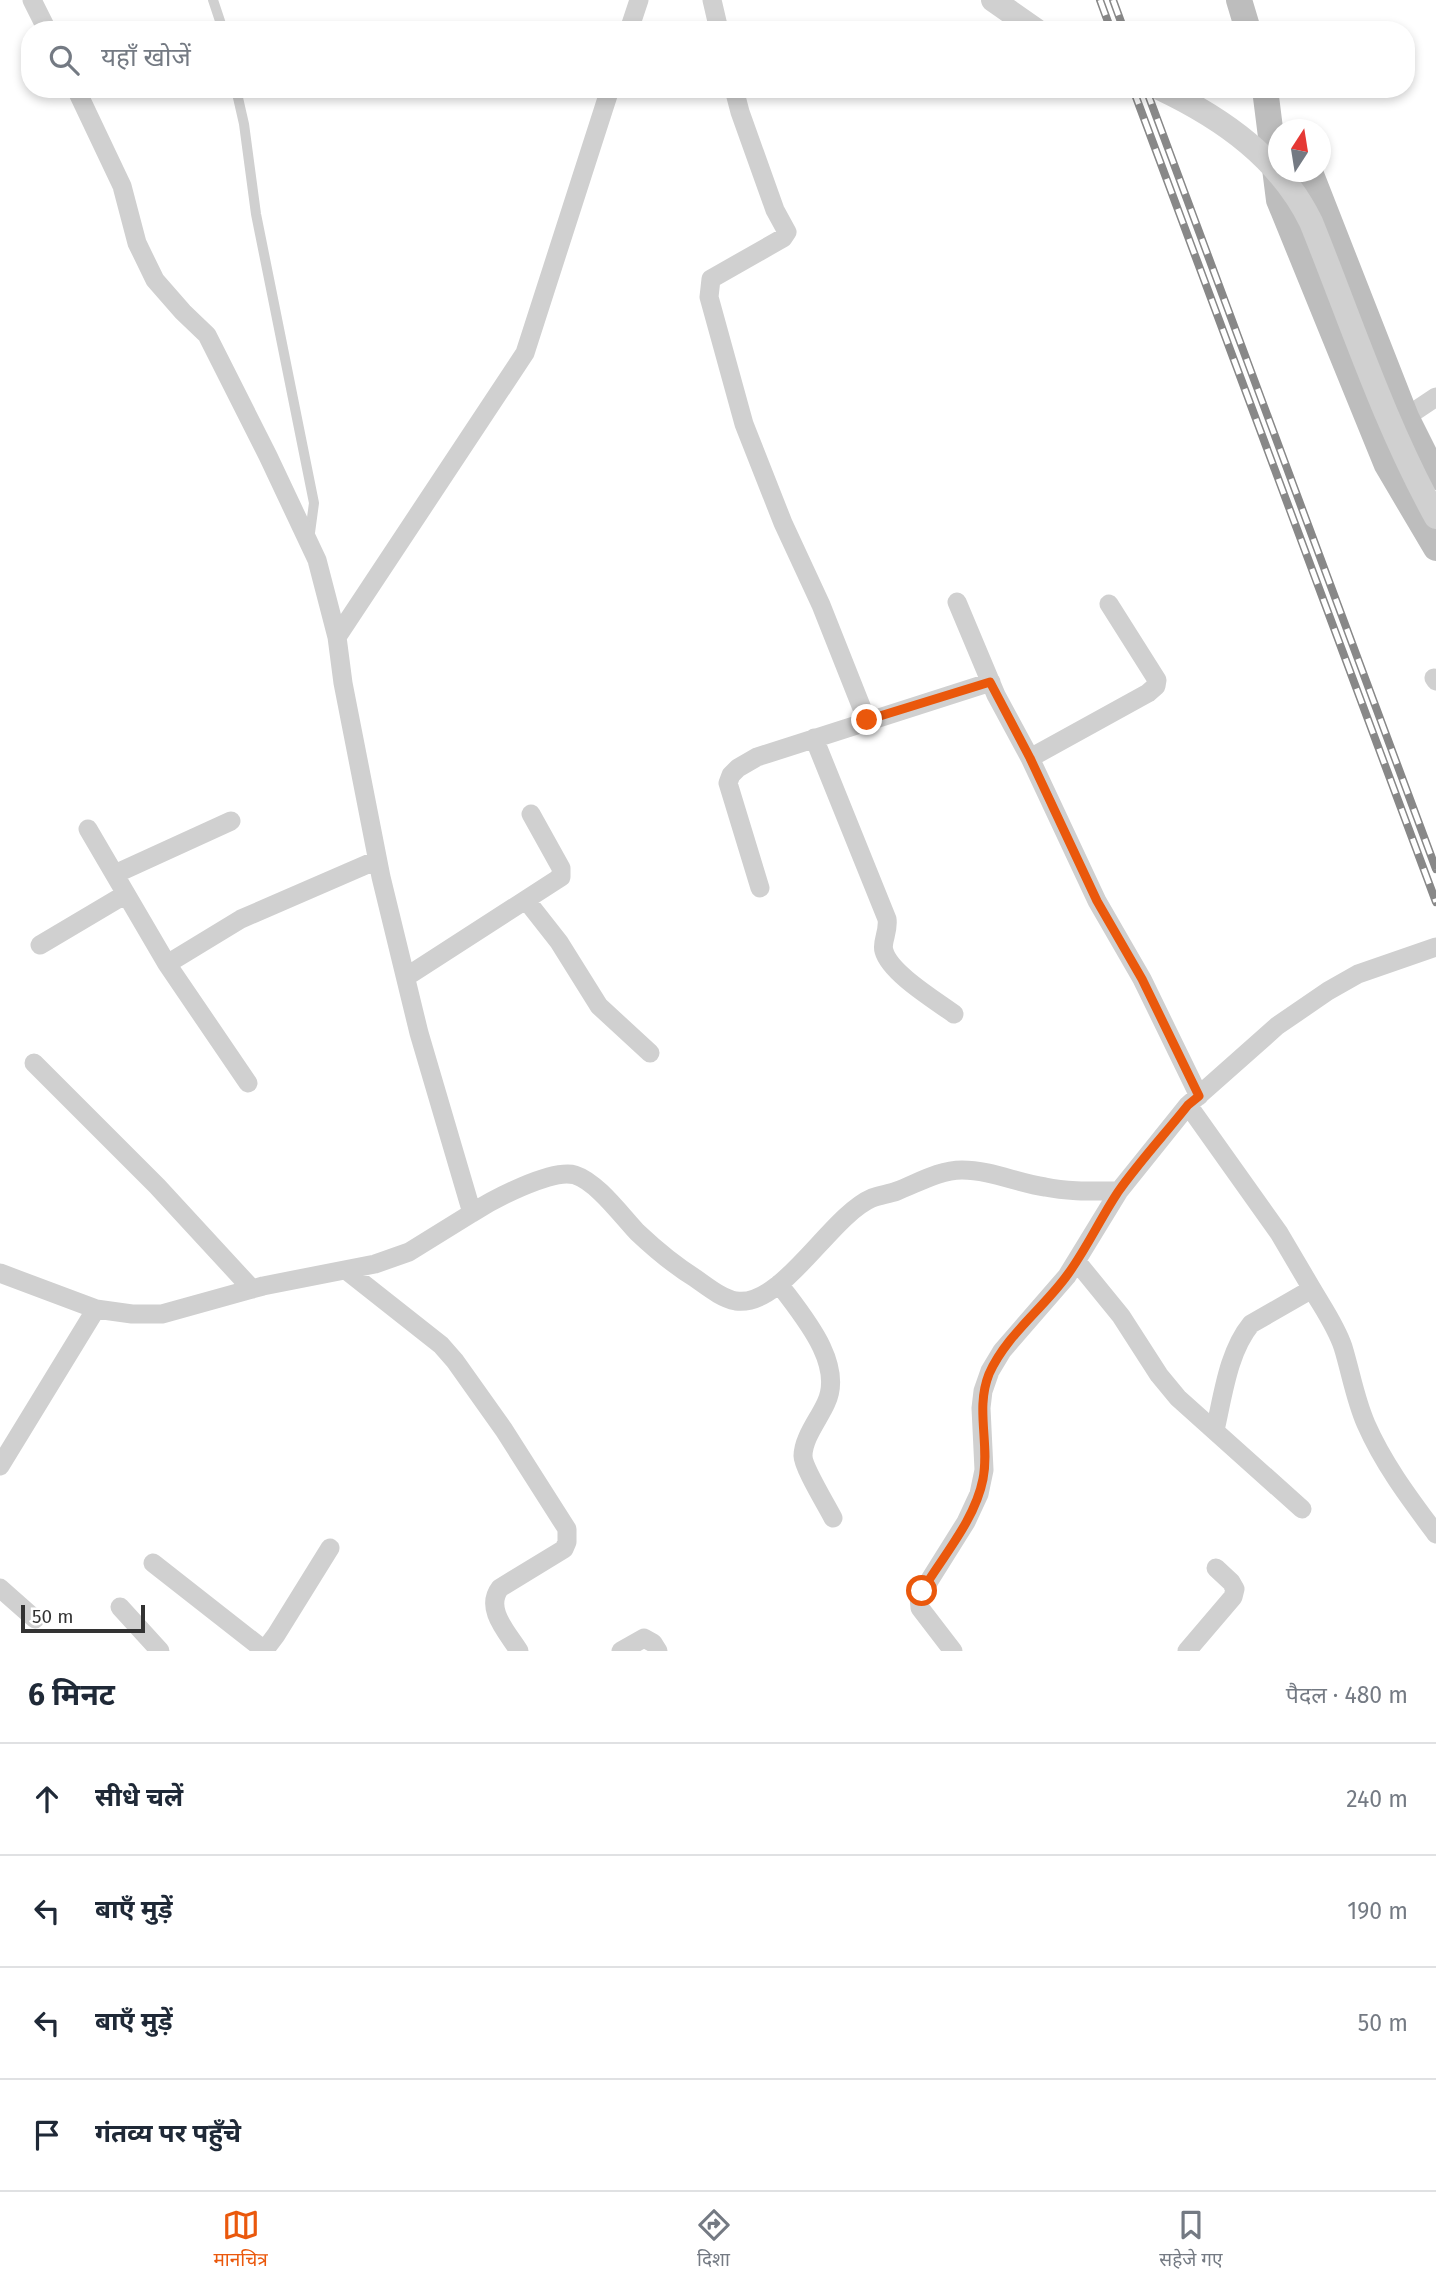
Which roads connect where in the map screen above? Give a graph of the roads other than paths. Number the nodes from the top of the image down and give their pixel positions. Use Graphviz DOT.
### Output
graph roads {
  1 [pos="32,0"];
  2 [pos="213,0"];
  3 [pos="639,0"];
  4 [pos="712,0"];
  5 [pos="993,0"];
  6 [pos="1239,0"];
  7 [pos="42,21"];
  8 [pos="220,21"];
  9 [pos="632,21"];
  10 [pos="717,21"];
  11 [pos="1023,21"];
  12 [pos="1245,21"];
  13 [pos="80,98"];
  14 [pos="238,98"];
  15 [pos="607,98"];
  16 [pos="737,98"];
  17 [pos="1180,98"];
  18 [pos="1268,98"];
  19 [pos="1272,98"];
  20 [pos="1283,119"];
  21 [pos="1314,182"];
  22 [pos="1436,397"];
  23 [pos="1406,417"];
  24 [pos="1436,477"];
  25 [pos="1436,517"];
  26 [pos="309,542"];
  27 [pos="1436,548"];
  28 [pos="957,603"];
  29 [pos="1109,604"];
  30 [pos="337,637"];
  31 [pos="990,682"];
  32 [pos="867,720"];
  33 [pos="814,738"];
  34 [pos="1030,758"];
  35 [pos="531,814"];
  36 [pos="231,821"];
  37 [pos="88,829"];
  38 [pos="377,860"];
  39 [pos="115,874"];
  40 [pos="760,888"];
  41 [pos="126,894"];
  42 [pos="526,900"];
  43 [pos="40,945"];
  44 [pos="1436,947"];
  45 [pos="167,964"];
  46 [pos="406,977"];
  47 [pos="954,1014"];
  48 [pos="650,1053"];
  49 [pos="34,1063"];
  50 [pos="248,1083"];
  51 [pos="1194,1101"];
  52 [pos="1118,1191"];
  53 [pos="472,1213"];
  54 [pos="1077,1262"];
  55 [pos="345,1270"];
  56 [pos="0,1273"];
  57 [pos="779,1284"];
  58 [pos="252,1289"];
  59 [pos="1312,1289"];
  60 [pos="96,1309"];
  61 [pos="1215,1430"];
  62 [pos="0,1466"];
  63 [pos="1302,1509"];
  64 [pos="833,1518"];
  65 [pos="1436,1534"];
  66 [pos="330,1548"];
  67 [pos="153,1563"];
  68 [pos="1216,1568"];
  69 [pos="0,1588"];
  70 [pos="120,1607"];
  71 [pos="35,1619"];
  72 [pos="160,1651"];
  73 [pos="264,1651"];
  74 [pos="519,1651"];
  75 [pos="621,1651"];
  76 [pos="657,1651"];
  77 [pos="953,1651"];
  78 [pos="1187,1651"];
  1 -- 7 [label="street"];
  2 -- 8 [label="lane"];
  3 -- 9 [label="street"];
  4 -- 10 [label="street"];
  5 -- 11 [label="street"];
  6 -- 12 [label="main road"];
  13 -- 26 [label="street"];
  14 -- 26 [label="lane"];
  15 -- 30 [label="street"];
  16 -- 32 [label="street"];
  17 -- 25 [label="street, bridge"];
  18 -- 27 [label="main road"];
  19 -- 20 [label="main road"];
  21 -- 23 [label="main road"];
  22 -- 23 [label="street"];
  23 -- 24 [label="main road"];
  26 -- 30 [label="street"];
  28 -- 31 [label="street"];
  29 -- 34 [label="street"];
  30 -- 38 [label="street"];
  31 -- 32 [label="street"];
  31 -- 34 [label="street"];
  32 -- 33 [label="street"];
  33 -- 40 [label="street"];
  33 -- 47 [label="street"];
  34 -- 51 [label="street"];
  35 -- 42 [label="street"];
  36 -- 39 [label="street"];
  37 -- 39 [label="street"];
  38 -- 45 [label="street"];
  38 -- 46 [label="street"];
  39 -- 41 [label="street"];
  41 -- 43 [label="street"];
  41 -- 45 [label="street"];
  42 -- 46 [label="street"];
  42 -- 48 [label="street"];
  44 -- 51 [label="street"];
  45 -- 50 [label="street"];
  46 -- 53 [label="street"];
  49 -- 58 [label="street"];
  51 -- 52 [label="street"];
  51 -- 59 [label="street"];
  52 -- 54 [label="street"];
  52 -- 57 [label="street"];
  53 -- 55 [label="street"];
  53 -- 57 [label="street"];
  54 -- 61 [label="street"];
  54 -- 77 [label="street"];
  55 -- 58 [label="street"];
  55 -- 74 [label="street"];
  56 -- 60 [label="street"];
  57 -- 64 [label="street"];
  58 -- 60 [label="street"];
  59 -- 61 [label="street"];
  59 -- 65 [label="street"];
  60 -- 62 [label="street"];
  61 -- 63 [label="street"];
  66 -- 73 [label="street"];
  67 -- 73 [label="street"];
  68 -- 78 [label="street"];
  69 -- 71 [label="street"];
  70 -- 72 [label="street"];
  75 -- 76 [label="street"];
}
